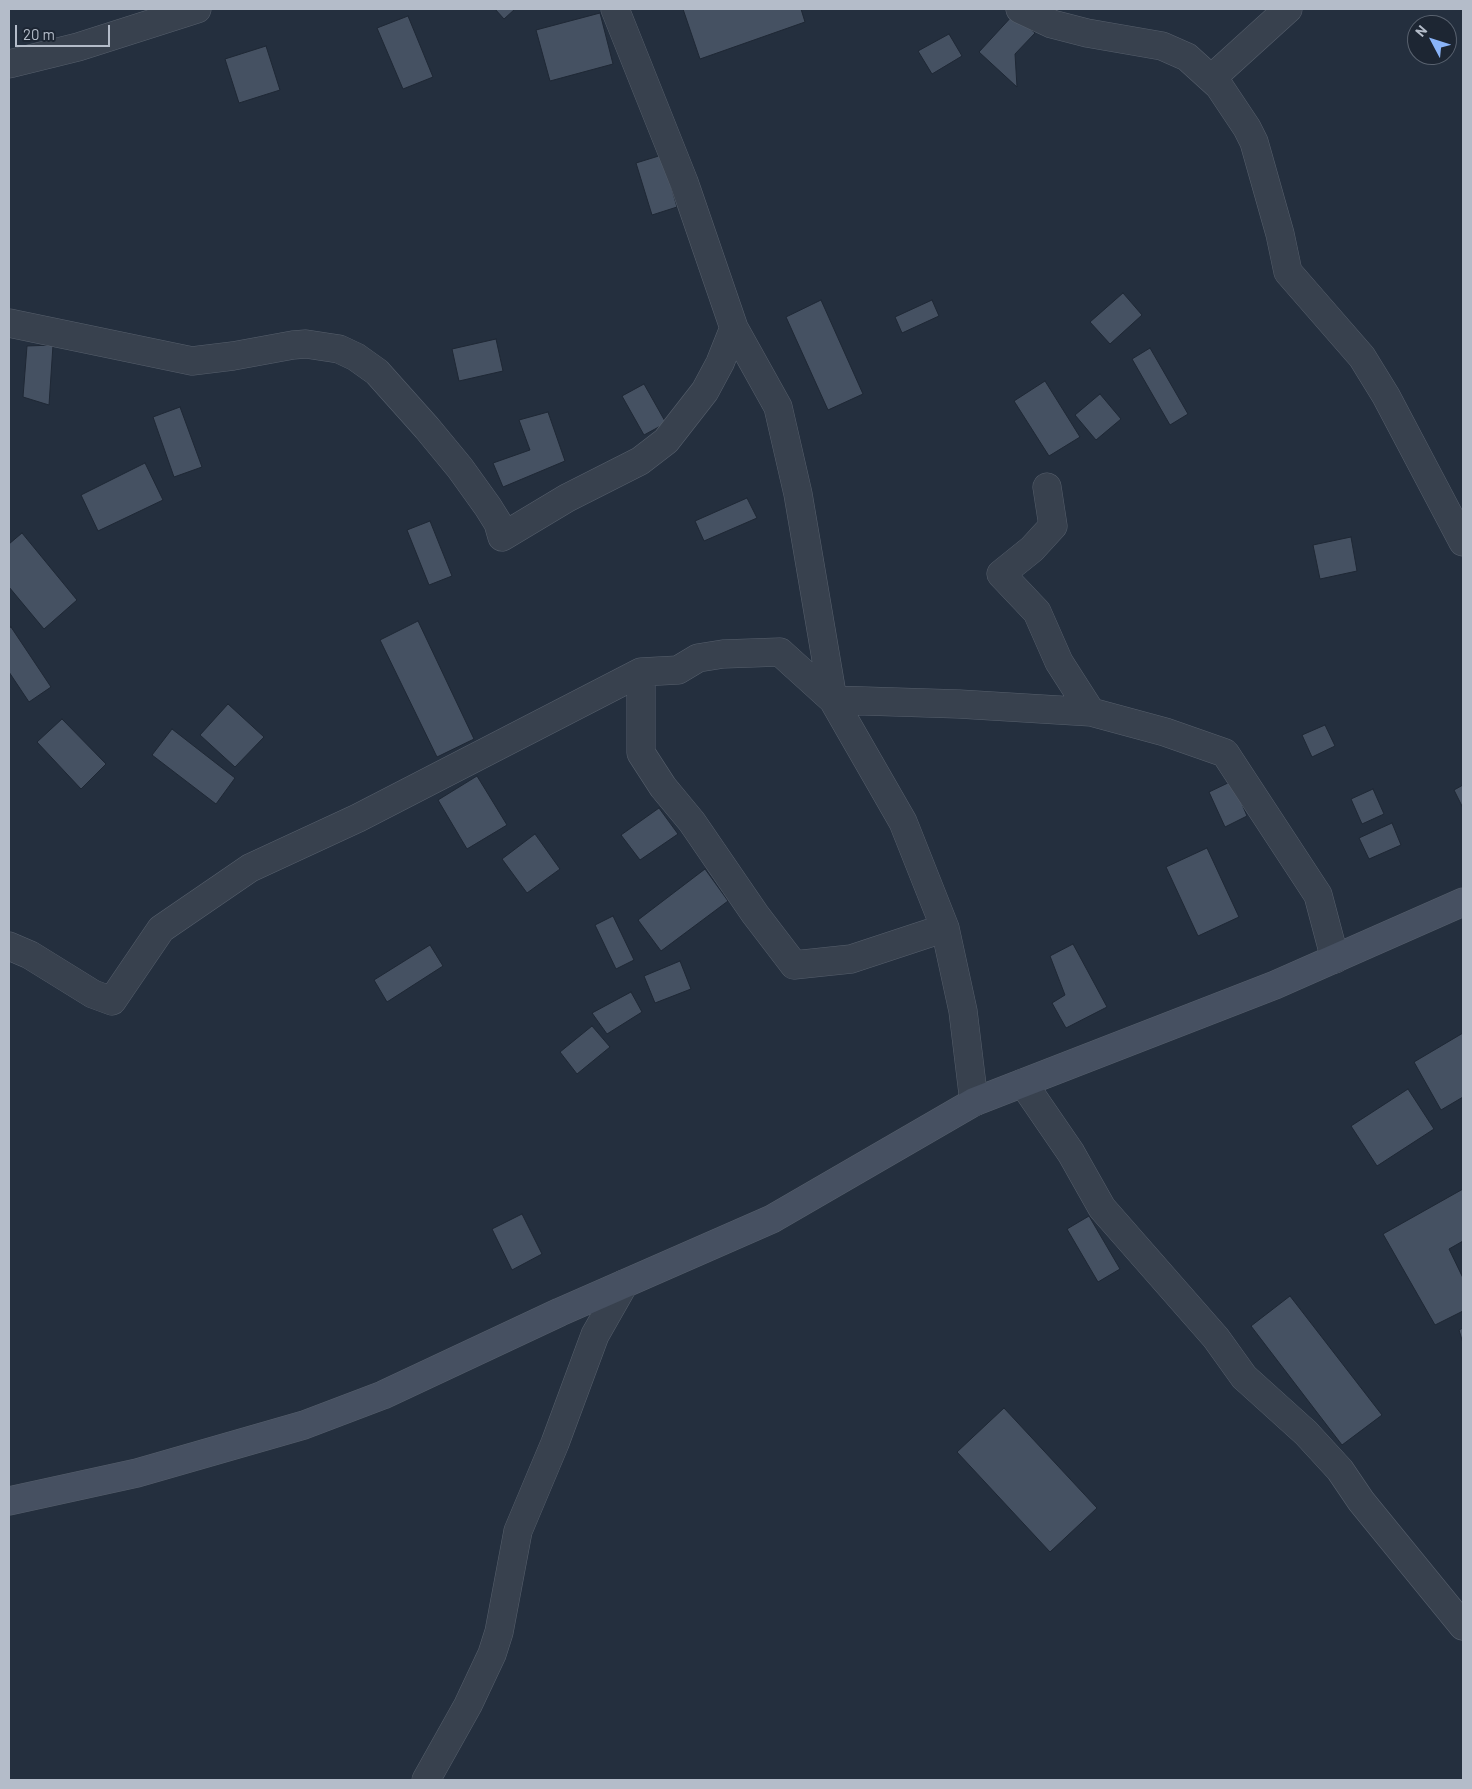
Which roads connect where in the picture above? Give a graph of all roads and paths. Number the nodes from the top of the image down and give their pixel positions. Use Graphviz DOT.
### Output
graph roads {
  1 [pos="197,9"];
  2 [pos="615,9"];
  3 [pos="1020,9"];
  4 [pos="1288,9"];
  5 [pos="147,17"];
  6 [pos="9,64"];
  7 [pos="1212,78"];
  8 [pos="9,323"];
  9 [pos="734,328"];
  10 [pos="1048,487"];
  11 [pos="1463,542"];
  12 [pos="640,672"];
  13 [pos="833,700"];
  14 [pos="1090,712"];
  15 [pos="1463,902"];
  16 [pos="945,928"];
  17 [pos="9,946"];
  18 [pos="1335,959"];
  19 [pos="1024,1083"];
  20 [pos="974,1102"];
  21 [pos="624,1284"];
  22 [pos="9,1501"];
  23 [pos="1463,1626"];
  24 [pos="426,1780"];
  1 -- 5 [label="street"];
  2 -- 9 [label="street"];
  3 -- 7 [label="street"];
  4 -- 7 [label="street"];
  5 -- 6 [label="street"];
  7 -- 11 [label="street"];
  8 -- 9 [label="street"];
  9 -- 13 [label="street"];
  10 -- 14 [label="street"];
  12 -- 13 [label="street"];
  12 -- 16 [label="street"];
  12 -- 17 [label="street"];
  13 -- 14 [label="street"];
  13 -- 16 [label="street"];
  14 -- 18 [label="street"];
  15 -- 18 [label="main road"];
  16 -- 20 [label="street"];
  18 -- 19 [label="main road"];
  19 -- 20 [label="main road"];
  19 -- 23 [label="street"];
  20 -- 21 [label="main road"];
  21 -- 22 [label="main road"];
  21 -- 24 [label="street"];
}
